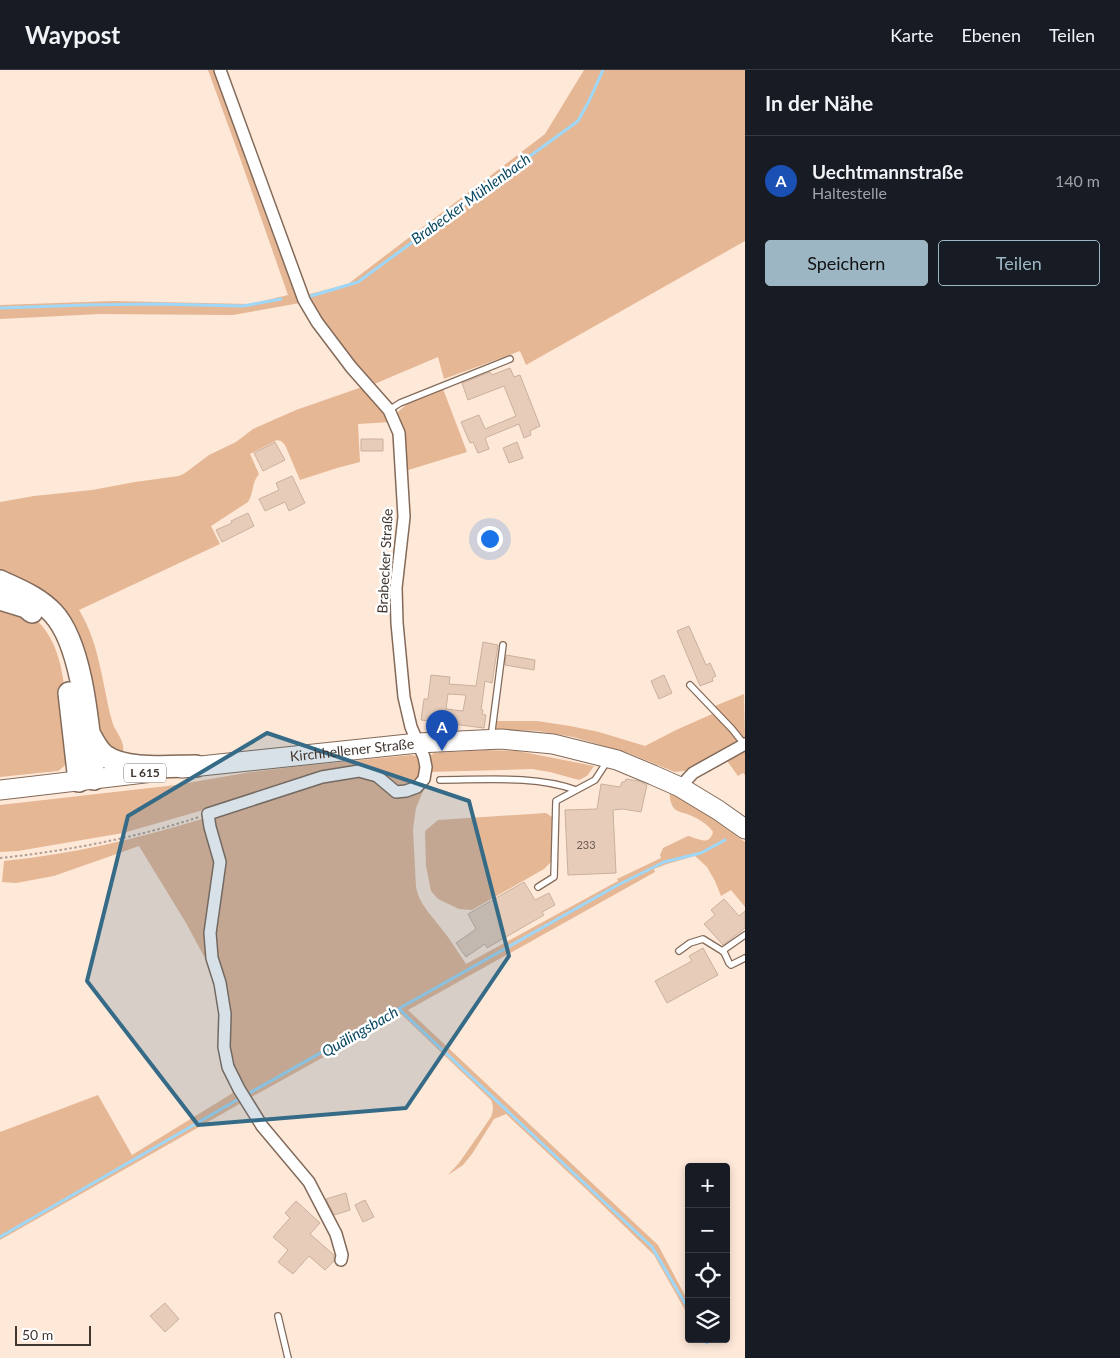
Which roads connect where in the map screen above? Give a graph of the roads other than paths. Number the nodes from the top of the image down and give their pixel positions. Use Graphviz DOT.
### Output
graph roads {
  1 [pos="220,70"];
  2 [pos="510,360"];
  3 [pos="389,410"];
  4 [pos="0,581"];
  5 [pos="0,598"];
  6 [pos="503,645"];
  7 [pos="690,685"];
  8 [pos="89,732"];
  9 [pos="491,740"];
  10 [pos="418,743"];
  11 [pos="745,744"];
  12 [pos="609,758"];
  13 [pos="196,766"];
  14 [pos="86,780"];
  15 [pos="440,780"];
  16 [pos="680,788"];
  17 [pos="0,790"];
  18 [pos="576,790"];
  19 [pos="745,829"];
  20 [pos="538,888"];
  21 [pos="745,935"];
  22 [pos="679,951"];
  23 [pos="722,951"];
  24 [pos="745,958"];
  25 [pos="341,1260"];
  26 [pos="278,1316"];
  27 [pos="288,1358"];
  1 -- 3 [label="street, Brabecker Straße"];
  2 -- 3 [label="lane"];
  3 -- 10 [label="street, Brabecker Straße"];
  4 -- 8 [label="highway"];
  5 -- 14 [label="highway"];
  6 -- 9 [label="lane"];
  7 -- 11 [label="lane"];
  8 -- 13 [label="highway"];
  8 -- 14 [label="highway"];
  9 -- 10 [label="main road, Kirchhellener Straße / L 615"];
  9 -- 12 [label="main road, Kirchhellener Straße / L 615"];
  10 -- 13 [label="main road, Kirchhellener Straße / L 615"];
  10 -- 25 [label="street, Brabecker Straße"];
  11 -- 16 [label="street"];
  12 -- 16 [label="main road, Kirchhellener Straße / L 615"];
  12 -- 18 [label="lane"];
  13 -- 14 [label="main road, Kirchhellener Straße / L 615"];
  14 -- 17 [label="main road, Kirchhellener Straße / L 615"];
  15 -- 18 [label="lane"];
  16 -- 19 [label="main road, Kirchhellener Straße / L 615"];
  18 -- 20 [label="lane"];
  21 -- 23 [label="lane"];
  22 -- 23 [label="lane"];
  23 -- 24 [label="lane"];
  26 -- 27 [label="lane"];
}
